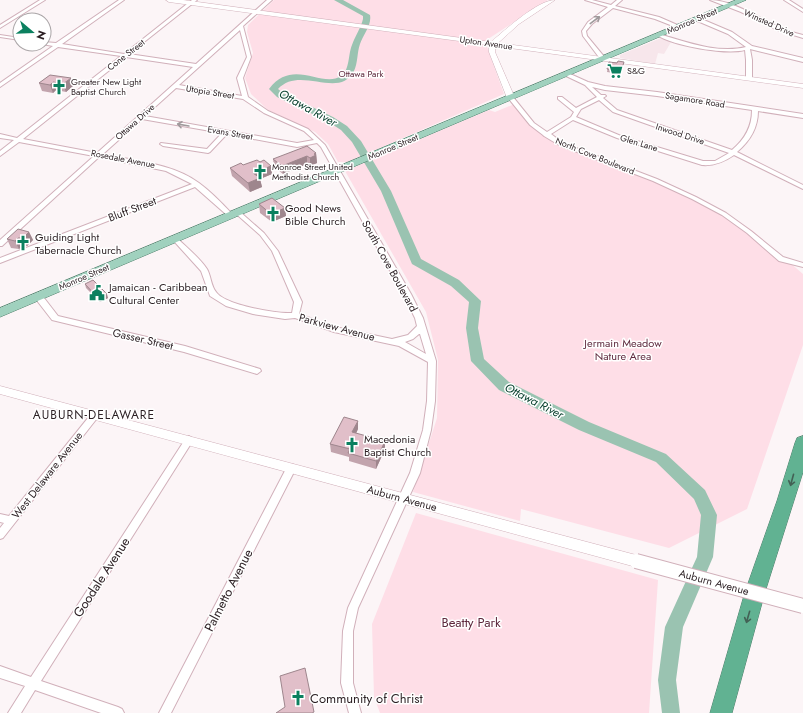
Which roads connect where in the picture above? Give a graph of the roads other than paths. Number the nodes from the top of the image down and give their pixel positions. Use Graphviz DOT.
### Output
graph roads {
  1 [pos="43,0"];
  2 [pos="122,0"];
  3 [pos="169,0"];
  4 [pos="270,0"];
  5 [pos="552,0"];
  6 [pos="588,0"];
  7 [pos="620,0"];
  8 [pos="712,0"];
  9 [pos="742,0"];
  10 [pos="786,0"];
  11 [pos="194,2"];
  12 [pos="728,6"];
  13 [pos="613,7"];
  14 [pos="803,11"];
  15 [pos="257,12"];
  16 [pos="697,19"];
  17 [pos="241,26"];
  18 [pos="0,27"];
  19 [pos="680,27"];
  20 [pos="659,35"];
  21 [pos="0,36"];
  22 [pos="803,37"];
  23 [pos="12,38"];
  24 [pos="52,44"];
  25 [pos="492,44"];
  26 [pos="58,45"];
  27 [pos="748,48"];
  28 [pos="125,55"];
  29 [pos="603,59"];
  30 [pos="803,60"];
  31 [pos="197,66"];
  32 [pos="566,74"];
  33 [pos="749,78"];
  34 [pos="587,84"];
  35 [pos="0,85"];
  36 [pos="175,86"];
  37 [pos="803,86"];
  38 [pos="614,89"];
  39 [pos="245,98"];
  40 [pos="511,98"];
  41 [pos="560,98"];
  42 [pos="600,98"];
  43 [pos="755,109"];
  44 [pos="576,111"];
  45 [pos="803,116"];
  46 [pos="140,117"];
  47 [pos="572,118"];
  48 [pos="226,132"];
  49 [pos="546,135"];
  50 [pos="0,136"];
  51 [pos="18,140"];
  52 [pos="319,141"];
  53 [pos="163,144"];
  54 [pos="732,152"];
  55 [pos="0,154"];
  56 [pos="99,155"];
  57 [pos="341,169"];
  58 [pos="197,184"];
  59 [pos="802,186"];
  60 [pos="234,214"];
  61 [pos="175,239"];
  62 [pos="0,244"];
  63 [pos="0,261"];
  64 [pos="803,265"];
  65 [pos="38,296"];
  66 [pos="0,312"];
  67 [pos="296,315"];
  68 [pos="421,326"];
  69 [pos="388,341"];
  70 [pos="432,361"];
  71 [pos="257,371"];
  72 [pos="0,390"];
  73 [pos="95,415"];
  74 [pos="189,440"];
  75 [pos="803,443"];
  76 [pos="290,468"];
  77 [pos="403,498"];
  78 [pos="0,518"];
  79 [pos="11,521"];
  80 [pos="0,535"];
  81 [pos="803,606"];
  82 [pos="0,672"];
  83 [pos="33,683"];
  84 [pos="14,713"];
  85 [pos="118,713"];
  86 [pos="165,713"];
  87 [pos="355,713"];
  88 [pos="721,713"];
  1 -- 18 [label="street"];
  2 -- 26 [label="street"];
  3 -- 11 [label="street, Upton Avenue"];
  4 -- 15 [label="street, Ottawa Drive"];
  5 -- 25 [label="street"];
  6 -- 13 [label="street"];
  7 -- 13 [label="street"];
  8 -- 12 [label="street, Winsted Drive"];
  9 -- 12 [label="main road, Monroe Street"];
  10 -- 14 [label="street"];
  11 -- 15 [label="street, Upton Avenue"];
  11 -- 28 [label="street, Cone Street"];
  12 -- 16 [label="main road, Monroe Street"];
  12 -- 22 [label="street, Winsted Drive"];
  13 -- 19 [label="street"];
  29 -- 13 [label="street, one-way"];
  15 -- 17 [label="street, Ottawa Drive"];
  15 -- 25 [label="street, Upton Avenue"];
  16 -- 19 [label="main road, Monroe Street"];
  16 -- 27 [label="street"];
  17 -- 31 [label="street, Ottawa Drive"];
  17 -- 39 [label="street"];
  19 -- 20 [label="main road, Monroe Street"];
  20 -- 27 [label="street"];
  20 -- 29 [label="main road, Monroe Street"];
  21 -- 23 [label="street"];
  24 -- 26 [label="street"];
  25 -- 29 [label="street, Upton Avenue"];
  25 -- 40 [label="street, North Cove Boulevard"];
  26 -- 28 [label="street"];
  26 -- 35 [label="street"];
  27 -- 30 [label="street"];
  27 -- 33 [label="street"];
  28 -- 31 [label="street"];
  28 -- 51 [label="street, Cone Street"];
  29 -- 32 [label="main road, Monroe Street"];
  29 -- 33 [label="street, Upton Avenue"];
  31 -- 36 [label="street, Ottawa Drive"];
  32 -- 34 [label="street, Inwood Drive"];
  32 -- 40 [label="main road, Monroe Street"];
  33 -- 37 [label="street, Upton Avenue"];
  34 -- 38 [label="street, Sagamore Road"];
  34 -- 42 [label="street, Inwood Drive"];
  36 -- 39 [label="street, Utopia Street"];
  36 -- 46 [label="street, Ottawa Drive"];
  38 -- 42 [label="street"];
  38 -- 43 [label="street, Sagamore Road"];
  39 -- 52 [label="street, South Cove Boulevard"];
  40 -- 49 [label="street, North Cove Boulevard"];
  40 -- 57 [label="main road, Monroe Street"];
  41 -- 44 [label="street"];
  42 -- 44 [label="street"];
  42 -- 54 [label="street, Inwood Drive"];
  43 -- 45 [label="street, Sagamore Road"];
  43 -- 54 [label="street"];
  44 -- 47 [label="street"];
  48 -- 46 [label="street, Evans Street, one-way"];
  46 -- 56 [label="street, Ottawa Drive"];
  47 -- 49 [label="street"];
  47 -- 54 [label="street, Glen Lane"];
  48 -- 52 [label="street, Evans Street"];
  48 -- 53 [label="street"];
  49 -- 64 [label="street, North Cove Boulevard"];
  50 -- 51 [label="street, Rosedale Avenue"];
  51 -- 55 [label="street, Cone Street"];
  51 -- 56 [label="street, Rosedale Avenue"];
  52 -- 57 [label="street, South Cove Boulevard"];
  54 -- 59 [label="street, Inwood Drive"];
  56 -- 58 [label="street, Rosedale Avenue"];
  56 -- 62 [label="street, Ottawa Drive"];
  57 -- 60 [label="main road, Monroe Street"];
  57 -- 68 [label="street, South Cove Boulevard"];
  58 -- 60 [label="street, Rosedale Avenue"];
  58 -- 63 [label="street, Bluff Street"];
  60 -- 61 [label="main road, Monroe Street"];
  60 -- 67 [label="street, Rosedale Avenue"];
  61 -- 65 [label="main road, Monroe Street"];
  61 -- 67 [label="street, Parkview Avenue"];
  65 -- 66 [label="main road, Monroe Street"];
  65 -- 71 [label="street, Gasser Street"];
  67 -- 69 [label="street, Parkview Avenue"];
  68 -- 69 [label="street, Parkview Avenue"];
  68 -- 70 [label="street, South Cove Boulevard"];
  69 -- 70 [label="street, Parkview Avenue"];
  70 -- 77 [label="street, South Cove Boulevard"];
  72 -- 73 [label="street, Auburn Avenue"];
  73 -- 74 [label="street, Auburn Avenue"];
  73 -- 79 [label="street, West Delaware Avenue"];
  74 -- 76 [label="street, Auburn Avenue"];
  74 -- 83 [label="street, Goodale Avenue"];
  75 -- 88 [label="highway, one-way"];
  76 -- 77 [label="street, Auburn Avenue"];
  76 -- 86 [label="street, Palmetto Avenue"];
  77 -- 81 [label="street, Auburn Avenue, bridge"];
  77 -- 87 [label="street, South Cove Boulevard"];
  78 -- 79 [label="street"];
  79 -- 80 [label="street, West Delaware Avenue"];
  82 -- 83 [label="street"];
  83 -- 84 [label="street, Goodale Avenue"];
  83 -- 85 [label="street"];
}
